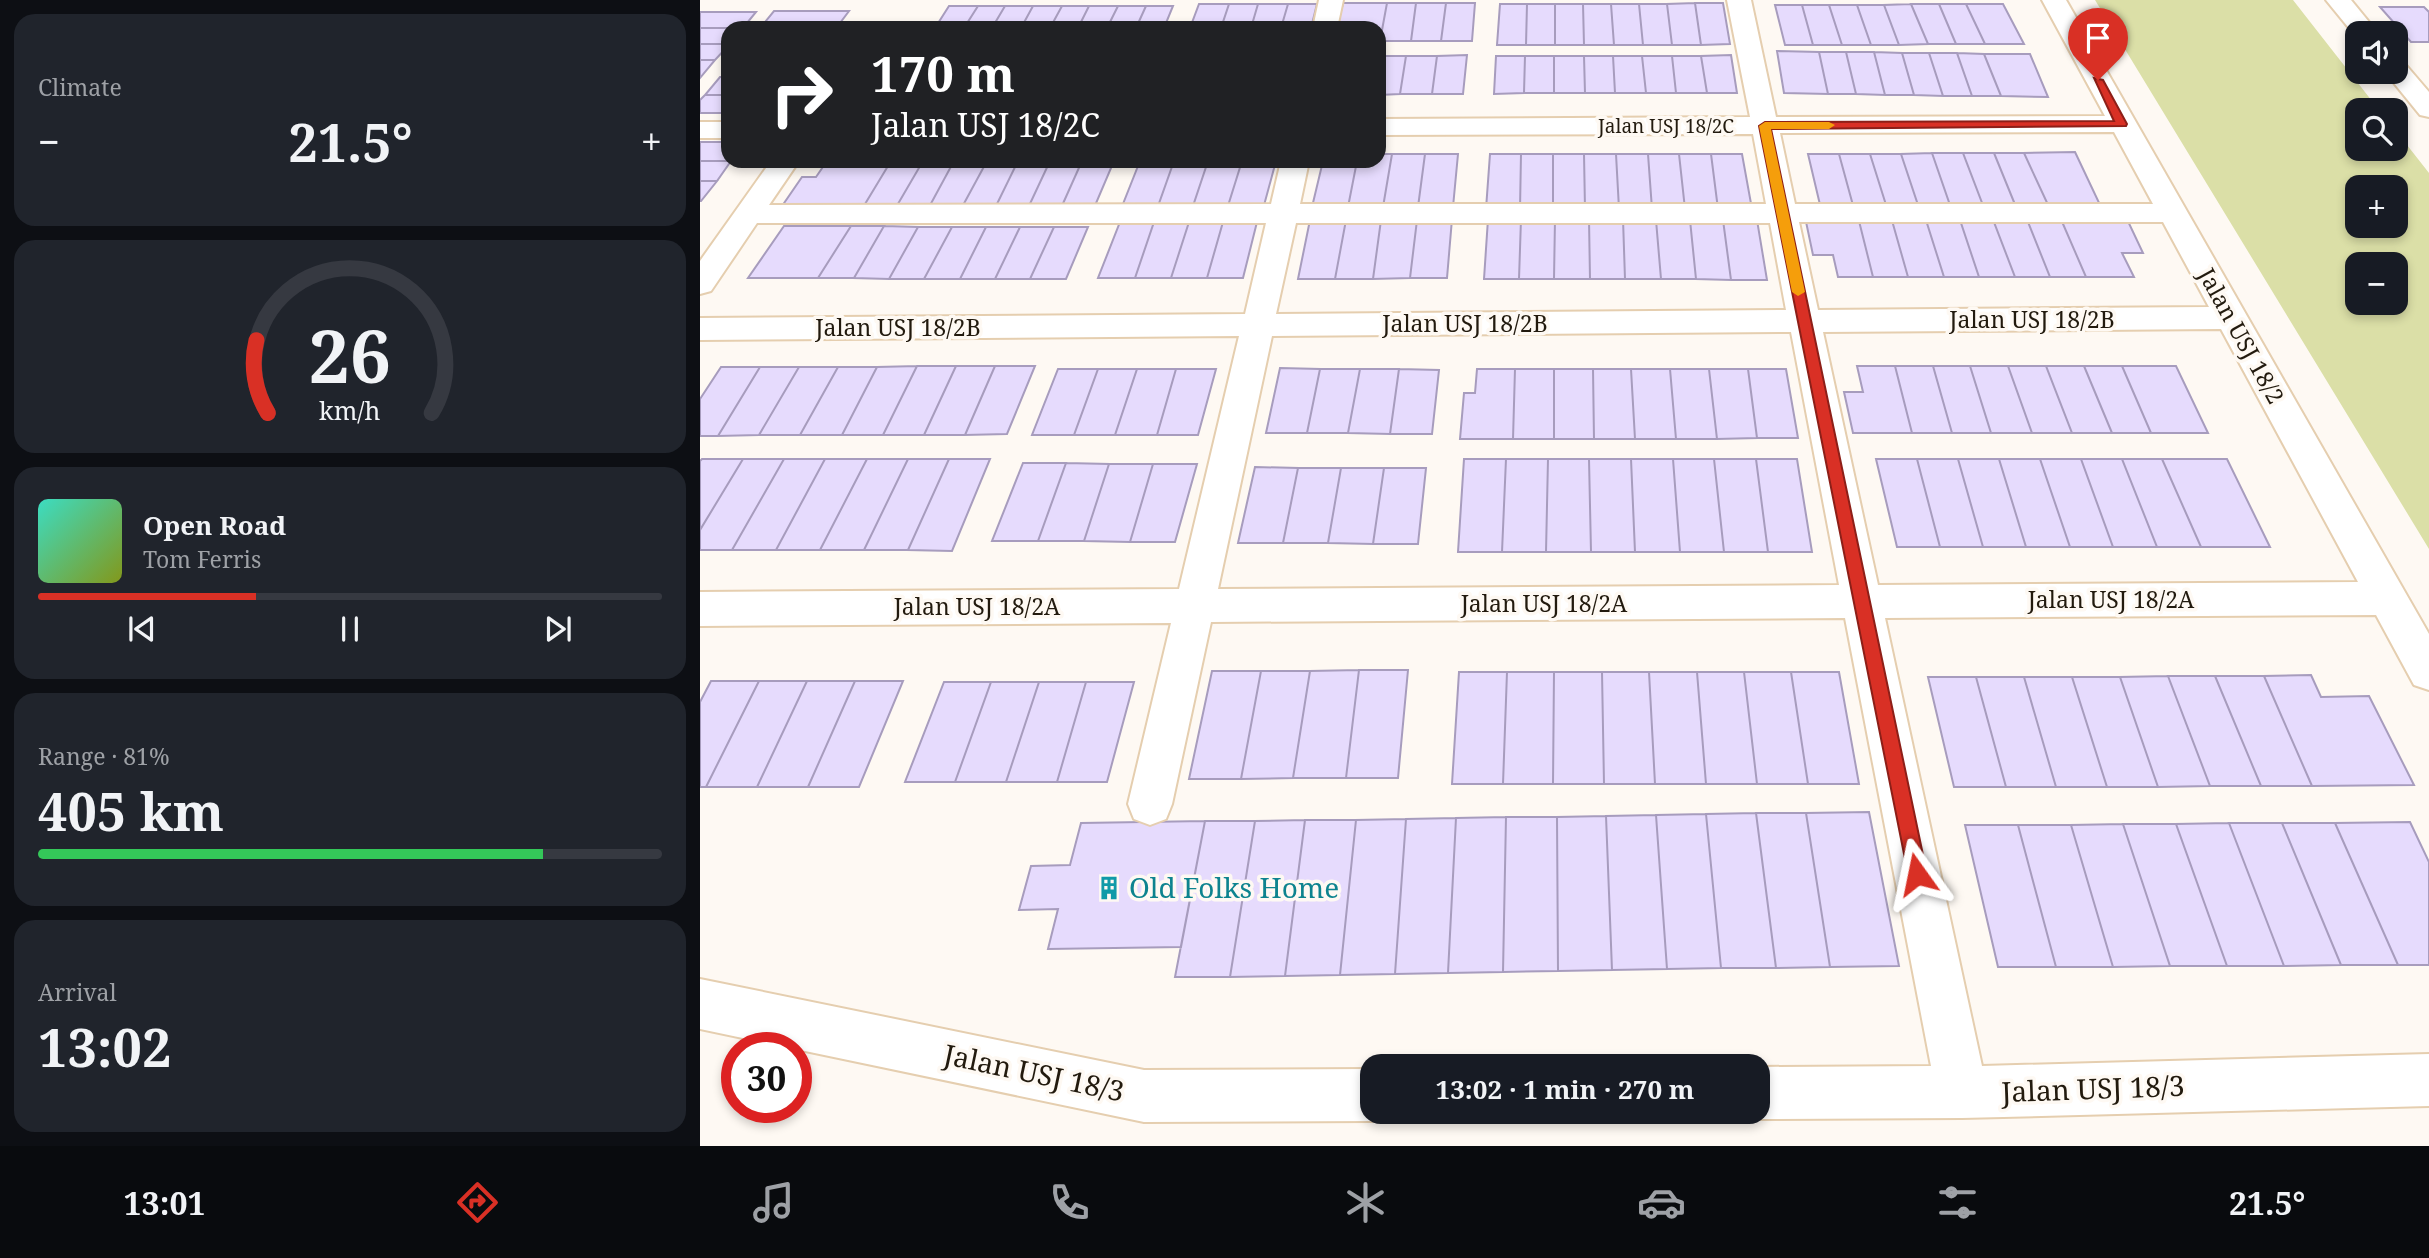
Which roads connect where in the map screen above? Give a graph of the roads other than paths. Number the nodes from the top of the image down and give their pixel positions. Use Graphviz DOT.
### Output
graph roads {
  1 [pos="1331,0"];
  2 [pos="1739,0"];
  3 [pos="2054,0"];
  4 [pos="2337,0"];
  5 [pos="1326,21"];
  6 [pos="2355,21"];
  7 [pos="2408,84"];
  8 [pos="2429,109"];
  9 [pos="2122,124"];
  10 [pos="1765,126"];
  11 [pos="1386,127"];
  12 [pos="700,130"];
  13 [pos="721,130"];
  14 [pos="780,168"];
  15 [pos="1293,168"];
  16 [pos="1782,211"];
  17 [pos="1283,213"];
  18 [pos="2172,213"];
  19 [pos="748,214"];
  20 [pos="700,284"];
  21 [pos="2231,318"];
  22 [pos="1804,321"];
  23 [pos="1258,326"];
  24 [pos="700,329"];
  25 [pos="2388,598"];
  26 [pos="1862,601"];
  27 [pos="1195,606"];
  28 [pos="700,609"];
  29 [pos="2429,672"];
  30 [pos="1150,804"];
  31 [pos="700,1004"];
  32 [pos="2429,1080"];
  33 [pos="1962,1092"];
  34 [pos="1770,1093"];
  35 [pos="1360,1095"];
  1 -- 5 [label="street"];
  2 -- 10 [label="street"];
  3 -- 9 [label="street, Jalan USJ 18/2"];
  4 -- 6 [label="street"];
  7 -- 8 [label="street"];
  9 -- 10 [label="street, Jalan USJ 18/2C"];
  9 -- 18 [label="street, Jalan USJ 18/2"];
  10 -- 11 [label="street, Jalan USJ 18/2C"];
  10 -- 16 [label="street"];
  12 -- 13 [label="street"];
  14 -- 19 [label="street"];
  15 -- 17 [label="street"];
  16 -- 17 [label="street"];
  16 -- 18 [label="street"];
  16 -- 22 [label="street"];
  17 -- 19 [label="street"];
  17 -- 23 [label="street"];
  18 -- 21 [label="street, Jalan USJ 18/2"];
  19 -- 20 [label="street"];
  21 -- 22 [label="street, Jalan USJ 18/2B"];
  21 -- 25 [label="street, Jalan USJ 18/2"];
  22 -- 23 [label="street, Jalan USJ 18/2B"];
  22 -- 26 [label="street"];
  23 -- 24 [label="street, Jalan USJ 18/2B"];
  23 -- 27 [label="street"];
  25 -- 26 [label="street, Jalan USJ 18/2A"];
  25 -- 29 [label="street, Jalan USJ 18/2"];
  26 -- 27 [label="street, Jalan USJ 18/2A"];
  26 -- 33 [label="street"];
  27 -- 28 [label="street, Jalan USJ 18/2A"];
  27 -- 30 [label="street"];
  31 -- 35 [label="street, Jalan USJ 18/3"];
  32 -- 33 [label="street, Jalan USJ 18/3"];
  33 -- 34 [label="street, Jalan USJ 18/3"];
}
